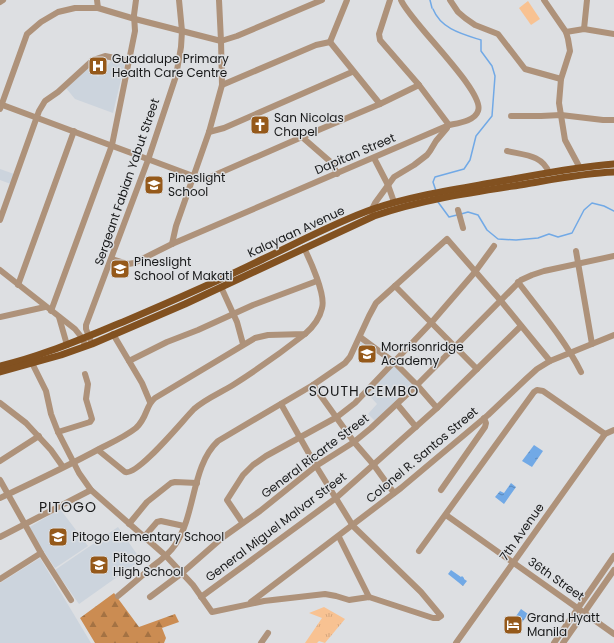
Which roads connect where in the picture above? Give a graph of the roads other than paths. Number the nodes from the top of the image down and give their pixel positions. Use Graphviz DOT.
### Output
graph roads {
  1 [pos="3,0"];
  2 [pos="97,0"];
  3 [pos="136,0"];
  4 [pos="179,0"];
  5 [pos="322,0"];
  6 [pos="347,0"];
  7 [pos="390,0"];
  8 [pos="401,0"];
  9 [pos="450,0"];
  10 [pos="544,0"];
  11 [pos="587,0"];
  12 [pos="220,1"];
  13 [pos="0,2"];
  14 [pos="98,8"];
  15 [pos="135,19"];
  16 [pos="584,29"];
  17 [pos="182,31"];
  18 [pos="566,32"];
  19 [pos="614,34"];
  20 [pos="222,41"];
  21 [pos="330,42"];
  22 [pos="129,61"];
  23 [pos="352,72"];
  24 [pos="560,79"];
  25 [pos="222,85"];
  26 [pos="419,85"];
  27 [pos="380,104"];
  28 [pos="1,106"];
  29 [pos="561,115"];
  30 [pos="511,116"];
  31 [pos="37,118"];
  32 [pos="614,120"];
  33 [pos="449,125"];
  34 [pos="74,131"];
  35 [pos="208,132"];
  36 [pos="302,137"];
  37 [pos="112,145"];
  38 [pos="508,151"];
  39 [pos="374,158"];
  40 [pos="148,160"];
  41 [pos="614,164"];
  42 [pos="580,168"];
  43 [pos="614,172"];
  44 [pos="549,173"];
  45 [pos="337,174"];
  46 [pos="193,176"];
  47 [pos="388,185"];
  48 [pos="444,195"];
  49 [pos="428,198"];
  50 [pos="394,202"];
  51 [pos="459,210"];
  52 [pos="373,213"];
  53 [pos="0,220"];
  54 [pos="463,228"];
  55 [pos="172,244"];
  56 [pos="494,246"];
  57 [pos="304,248"];
  58 [pos="576,251"];
  59 [pos="614,256"];
  60 [pos="112,259"];
  61 [pos="579,264"];
  62 [pos="0,270"];
  63 [pos="475,272"];
  64 [pos="3,275"];
  65 [pos="317,281"];
  66 [pos="518,282"];
  67 [pos="18,284"];
  68 [pos="395,286"];
  69 [pos="221,287"];
  70 [pos="501,301"];
  71 [pos="45,307"];
  72 [pos="51,311"];
  73 [pos="234,314"];
  74 [pos="0,317"];
  75 [pos="59,317"];
  76 [pos="431,323"];
  77 [pos="521,326"];
  78 [pos="113,334"];
  79 [pos="306,334"];
  80 [pos="614,335"];
  81 [pos="360,337"];
  82 [pos="85,338"];
  83 [pos="67,344"];
  84 [pos="243,344"];
  85 [pos="592,344"];
  86 [pos="89,345"];
  87 [pos="455,347"];
  88 [pos="570,353"];
  89 [pos="31,360"];
  90 [pos="129,361"];
  91 [pos="550,361"];
  92 [pos="395,363"];
  93 [pos="0,366"];
  94 [pos="478,369"];
  95 [pos="0,372"];
  96 [pos="581,372"];
  97 [pos="85,374"];
  98 [pos="313,385"];
  99 [pos="417,385"];
  100 [pos="150,402"];
  101 [pos="0,403"];
  102 [pos="281,404"];
  103 [pos="397,404"];
  104 [pos="437,408"];
  105 [pos="337,417"];
  106 [pos="484,418"];
  107 [pos="416,427"];
  108 [pos="614,430"];
  109 [pos="58,432"];
  110 [pos="605,434"];
  111 [pos="39,436"];
  112 [pos="300,438"];
  113 [pos="354,442"];
  114 [pos="98,450"];
  115 [pos="0,461"];
  116 [pos="73,462"];
  117 [pos="373,464"];
  118 [pos="316,466"];
  119 [pos="64,467"];
  120 [pos="0,480"];
  121 [pos="197,483"];
  122 [pos="91,490"];
  123 [pos="441,490"];
  124 [pos="394,493"];
  125 [pos="7,494"];
  126 [pos="0,498"];
  127 [pos="336,498"];
  128 [pos="446,515"];
  129 [pos="242,522"];
  130 [pos="24,524"];
  131 [pos="129,524"];
  132 [pos="184,526"];
  133 [pos="353,526"];
  134 [pos="339,536"];
  135 [pos="0,537"];
  136 [pos="144,537"];
  137 [pos="419,551"];
  138 [pos="41,553"];
  139 [pos="166,556"];
  140 [pos="614,556"];
  141 [pos="513,563"];
  142 [pos="614,570"];
  143 [pos="182,573"];
  144 [pos="0,579"];
  145 [pos="118,596"];
  146 [pos="150,597"];
  147 [pos="201,597"];
  148 [pos="369,597"];
  149 [pos="71,600"];
  150 [pos="249,603"];
  151 [pos="578,609"];
  152 [pos="584,613"];
  153 [pos="268,633"];
  154 [pos="614,634"];
  155 [pos="261,643"];
  156 [pos="456,643"];
  157 [pos="554,643"];
  158 [pos="563,643"];
  1 -- 13 [label="street"];
  2 -- 14 [label="street"];
  3 -- 15 [label="street"];
  4 -- 17 [label="street, Sergeant Fabian Yabut Street"];
  5 -- 20 [label="street"];
  6 -- 21 [label="street"];
  7 -- 26 [label="street"];
  8 -- 33 [label="street, Dapitan Street"];
  9 -- 24 [label="street"];
  10 -- 18 [label="street"];
  11 -- 16 [label="street"];
  12 -- 20 [label="street"];
  14 -- 15 [label="street"];
  14 -- 28 [label="street"];
  15 -- 17 [label="street"];
  15 -- 22 [label="street"];
  16 -- 18 [label="street"];
  16 -- 19 [label="street"];
  17 -- 20 [label="street"];
  17 -- 40 [label="street, Sergeant Fabian Yabut Street"];
  18 -- 24 [label="street"];
  20 -- 25 [label="street"];
  21 -- 23 [label="street"];
  21 -- 25 [label="street"];
  22 -- 31 [label="street"];
  22 -- 37 [label="street"];
  23 -- 27 [label="street"];
  23 -- 35 [label="street"];
  24 -- 29 [label="street"];
  25 -- 35 [label="street"];
  26 -- 27 [label="street"];
  26 -- 33 [label="street"];
  27 -- 36 [label="street"];
  28 -- 31 [label="street"];
  29 -- 30 [label="street"];
  29 -- 32 [label="street"];
  29 -- 42 [label="street"];
  31 -- 34 [label="street"];
  31 -- 53 [label="street"];
  33 -- 39 [label="street, Dapitan Street"];
  33 -- 47 [label="street"];
  34 -- 37 [label="street"];
  34 -- 67 [label="street"];
  35 -- 46 [label="street"];
  36 -- 45 [label="street"];
  36 -- 46 [label="street"];
  37 -- 40 [label="street"];
  37 -- 72 [label="street"];
  38 -- 44 [label="street"];
  39 -- 45 [label="street, Dapitan Street"];
  39 -- 47 [label="street"];
  40 -- 46 [label="street"];
  40 -- 60 [label="street, Sergeant Fabian Yabut Street"];
  41 -- 42 [label="main road, Kalayaan Avenue"];
  42 -- 44 [label="main road, Kalayaan Avenue"];
  43 -- 48 [label="main road, Kalayaan Avenue"];
  44 -- 48 [label="main road, Kalayaan Avenue"];
  45 -- 55 [label="street, Dapitan Street"];
  46 -- 55 [label="street"];
  47 -- 50 [label="street"];
  47 -- 52 [label="street"];
  48 -- 49 [label="main road, Kalayaan Avenue"];
  49 -- 50 [label="main road, Kalayaan Avenue"];
  49 -- 52 [label="main road, Kalayaan Avenue"];
  50 -- 52 [label="main road, Kalayaan Avenue"];
  51 -- 54 [label="street"];
  52 -- 57 [label="main road, Kalayaan Avenue"];
  52 -- 82 [label="main road, Kalayaan Avenue"];
  55 -- 60 [label="street, Dapitan Street"];
  56 -- 63 [label="street"];
  57 -- 65 [label="street"];
  57 -- 69 [label="main road, Kalayaan Avenue"];
  58 -- 61 [label="street"];
  59 -- 61 [label="street, General Ricarte Street"];
  60 -- 82 [label="street, Sergeant Fabian Yabut Street"];
  61 -- 66 [label="street, General Ricarte Street"];
  61 -- 85 [label="street"];
  62 -- 64 [label="street"];
  63 -- 68 [label="street"];
  63 -- 70 [label="street"];
  63 -- 76 [label="street"];
  64 -- 67 [label="street"];
  65 -- 73 [label="street"];
  65 -- 79 [label="street"];
  66 -- 70 [label="street, General Ricarte Street"];
  66 -- 88 [label="street"];
  67 -- 71 [label="street"];
  68 -- 76 [label="street"];
  68 -- 81 [label="street"];
  69 -- 73 [label="street"];
  69 -- 78 [label="main road, Kalayaan Avenue"];
  70 -- 77 [label="street"];
  70 -- 87 [label="street, General Ricarte Street"];
  71 -- 72 [label="street"];
  71 -- 74 [label="street"];
  72 -- 75 [label="street"];
  73 -- 84 [label="street"];
  73 -- 90 [label="street"];
  75 -- 82 [label="street"];
  75 -- 83 [label="street"];
  76 -- 87 [label="street"];
  76 -- 92 [label="street"];
  77 -- 91 [label="street"];
  77 -- 94 [label="street, General Miguel Malvar Street"];
  78 -- 86 [label="main road, Kalayaan Avenue"];
  78 -- 90 [label="street"];
  79 -- 84 [label="street"];
  79 -- 114 [label="street"];
  80 -- 85 [label="street, Colonel R. Santos Street"];
  81 -- 92 [label="street"];
  81 -- 98 [label="street"];
  82 -- 83 [label="main road, Kalayaan Avenue"];
  82 -- 86 [label="street"];
  83 -- 89 [label="main road, Kalayaan Avenue"];
  84 -- 100 [label="street"];
  85 -- 88 [label="street, Colonel R. Santos Street"];
  86 -- 89 [label="main road, Kalayaan Avenue"];
  87 -- 94 [label="street"];
  87 -- 99 [label="street, General Ricarte Street"];
  88 -- 91 [label="street, Colonel R. Santos Street"];
  88 -- 96 [label="street"];
  89 -- 93 [label="main road, Kalayaan Avenue"];
  89 -- 95 [label="main road, Kalayaan Avenue"];
  89 -- 109 [label="street"];
  90 -- 100 [label="street"];
  91 -- 106 [label="street, Colonel R. Santos Street"];
  92 -- 99 [label="street"];
  92 -- 105 [label="street"];
  94 -- 104 [label="street, General Miguel Malvar Street"];
  97 -- 109 [label="street"];
  98 -- 102 [label="street"];
  98 -- 105 [label="street"];
  99 -- 103 [label="street, General Ricarte Street"];
  99 -- 104 [label="street"];
  100 -- 114 [label="street"];
  101 -- 111 [label="street"];
  102 -- 112 [label="street"];
  102 -- 121 [label="street"];
  103 -- 107 [label="street"];
  103 -- 113 [label="street, General Ricarte Street"];
  104 -- 107 [label="street, General Miguel Malvar Street"];
  105 -- 112 [label="street"];
  105 -- 113 [label="street"];
  106 -- 123 [label="street"];
  106 -- 124 [label="street, Colonel R. Santos Street"];
  107 -- 117 [label="street, General Miguel Malvar Street"];
  108 -- 110 [label="street"];
  109 -- 116 [label="street"];
  110 -- 128 [label="street"];
  110 -- 141 [label="street, 7th Avenue"];
  111 -- 115 [label="street"];
  111 -- 119 [label="street"];
  112 -- 118 [label="street"];
  112 -- 129 [label="street"];
  113 -- 117 [label="street"];
  113 -- 118 [label="street, General Ricarte Street"];
  114 -- 116 [label="street"];
  116 -- 119 [label="street"];
  116 -- 122 [label="street"];
  117 -- 124 [label="street"];
  117 -- 127 [label="street, General Miguel Malvar Street"];
  118 -- 127 [label="street"];
  118 -- 129 [label="street, General Ricarte Street"];
  119 -- 125 [label="street"];
  120 -- 125 [label="street"];
  121 -- 131 [label="street"];
  121 -- 132 [label="street"];
  122 -- 130 [label="street"];
  122 -- 131 [label="street"];
  124 -- 133 [label="street, Colonel R. Santos Street"];
  125 -- 126 [label="street"];
  125 -- 130 [label="street"];
  127 -- 133 [label="street"];
  127 -- 147 [label="street, General Miguel Malvar Street"];
  128 -- 137 [label="street"];
  128 -- 141 [label="street, 36th Street"];
  129 -- 143 [label="street, General Ricarte Street"];
  130 -- 135 [label="street"];
  130 -- 138 [label="street"];
  131 -- 136 [label="street"];
  132 -- 136 [label="street"];
  132 -- 139 [label="street"];
  133 -- 134 [label="street, Colonel R. Santos Street"];
  133 -- 148 [label="street"];
  134 -- 148 [label="street"];
  134 -- 150 [label="street, Colonel R. Santos Street"];
  136 -- 139 [label="street"];
  138 -- 144 [label="street"];
  138 -- 149 [label="street"];
  139 -- 143 [label="street"];
  139 -- 145 [label="street"];
  140 -- 151 [label="street"];
  141 -- 151 [label="street, 36th Street"];
  141 -- 156 [label="street, 7th Avenue"];
  142 -- 152 [label="street"];
  143 -- 146 [label="street, General Ricarte Street"];
  143 -- 147 [label="street"];
  147 -- 150 [label="street"];
  148 -- 150 [label="street"];
  151 -- 152 [label="street, 36th Street"];
  151 -- 157 [label="street"];
  152 -- 154 [label="street, 36th Street"];
  152 -- 158 [label="street"];
  153 -- 155 [label="street"];
}
